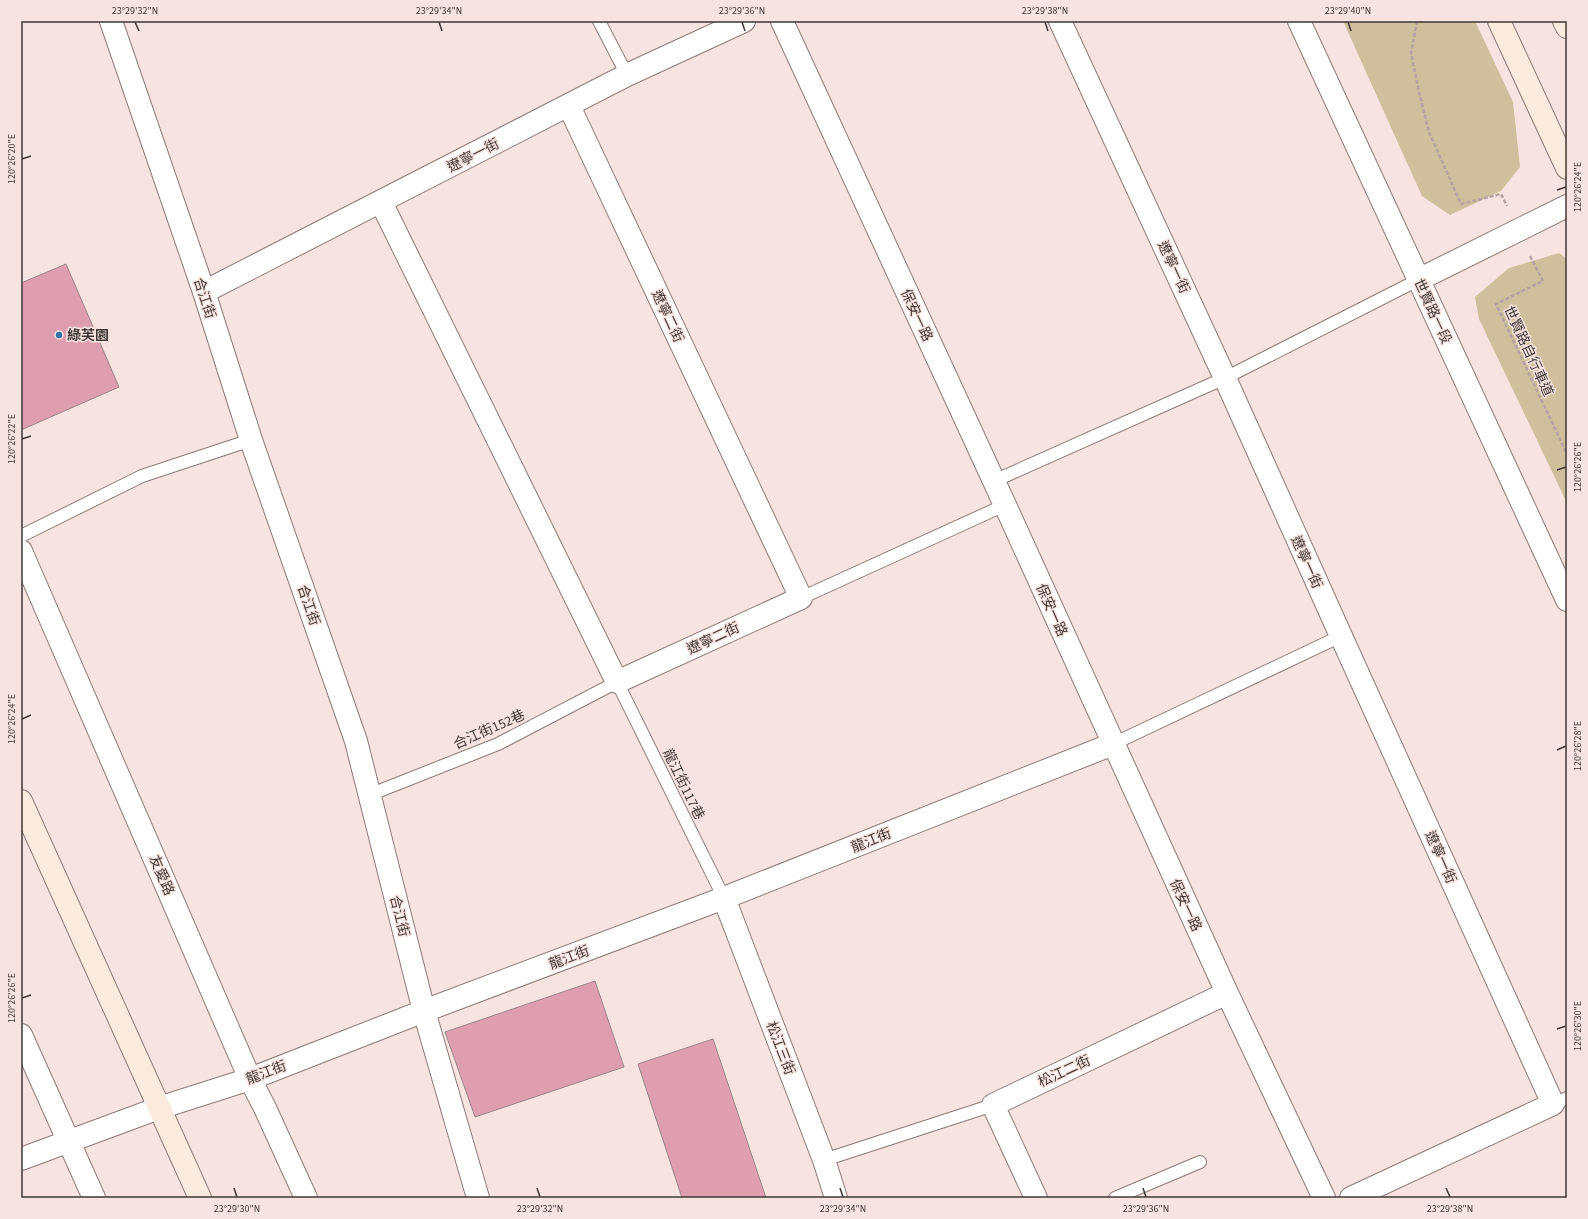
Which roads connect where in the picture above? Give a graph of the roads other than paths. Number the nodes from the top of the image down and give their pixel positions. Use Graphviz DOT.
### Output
graph roads {
  1 [pos="111,21"];
  2 [pos="599,21"];
  3 [pos="744,21"];
  4 [pos="782,21"];
  5 [pos="1060,21"];
  6 [pos="1299,21"];
  7 [pos="1499,21"];
  8 [pos="1564,21"];
  9 [pos="1567,27"];
  10 [pos="627,76"];
  11 [pos="569,106"];
  12 [pos="1567,168"];
  13 [pos="381,202"];
  14 [pos="1567,206"];
  15 [pos="1418,280"];
  16 [pos="204,292"];
  17 [pos="1225,378"];
  18 [pos="251,440"];
  19 [pos="994,481"];
  20 [pos="1005,505"];
  21 [pos="21,536"];
  22 [pos="21,551"];
  23 [pos="801,598"];
  24 [pos="1567,600"];
  25 [pos="1340,636"];
  26 [pos="618,682"];
  27 [pos="1113,744"];
  28 [pos="369,795"];
  29 [pos="21,801"];
  30 [pos="724,898"];
  31 [pos="1227,993"];
  32 [pos="424,1011"];
  33 [pos="21,1035"];
  34 [pos="250,1078"];
  35 [pos="1560,1101"];
  36 [pos="993,1105"];
  37 [pos="159,1108"];
  38 [pos="70,1142"];
  39 [pos="21,1158"];
  40 [pos="824,1160"];
  41 [pos="1200,1162"];
  42 [pos="94,1198"];
  43 [pos="200,1198"];
  44 [pos="306,1198"];
  45 [pos="478,1198"];
  46 [pos="836,1198"];
  47 [pos="1036,1198"];
  48 [pos="1115,1198"];
  49 [pos="1324,1198"];
  50 [pos="1351,1198"];
  1 -- 16 [label="street, 合江街"];
  2 -- 10 [label="lane"];
  3 -- 10 [label="street, 遼寧一街"];
  4 -- 19 [label="street, 保安一路"];
  5 -- 17 [label="street, 遼寧一街"];
  6 -- 15 [label="street, 世賢路一段"];
  7 -- 12 [label="street"];
  8 -- 9 [label="street"];
  10 -- 11 [label="street, 遼寧一街"];
  11 -- 13 [label="street, 遼寧一街"];
  11 -- 23 [label="street, 遼寧二街"];
  13 -- 16 [label="street, 遼寧一街"];
  13 -- 26 [label="street"];
  14 -- 15 [label="street"];
  15 -- 17 [label="lane"];
  15 -- 24 [label="street, 世賢路一段"];
  16 -- 18 [label="street, 合江街"];
  17 -- 19 [label="lane"];
  17 -- 25 [label="street, 遼寧一街"];
  18 -- 21 [label="lane"];
  18 -- 28 [label="street, 合江街"];
  19 -- 20 [label="street, 保安一路"];
  20 -- 23 [label="lane"];
  20 -- 27 [label="street, 保安一路"];
  22 -- 34 [label="street, 友愛路"];
  23 -- 26 [label="street, 遼寧二街"];
  25 -- 27 [label="lane"];
  25 -- 35 [label="street, 遼寧一街"];
  26 -- 28 [label="lane, 合江街152巷"];
  26 -- 30 [label="lane, 龍江街117巷"];
  27 -- 30 [label="street, 龍江街"];
  27 -- 31 [label="street, 保安一路"];
  28 -- 32 [label="street, 合江街"];
  29 -- 37 [label="street"];
  30 -- 32 [label="street, 龍江街"];
  30 -- 40 [label="street, 松江三街"];
  31 -- 36 [label="street, 松江二街"];
  31 -- 49 [label="street, 保安一路"];
  32 -- 34 [label="street, 龍江街"];
  32 -- 45 [label="street, 合江街"];
  33 -- 38 [label="street"];
  34 -- 37 [label="street, 龍江街"];
  34 -- 44 [label="street, 友愛路"];
  35 -- 50 [label="street, 遼寧一街"];
  36 -- 40 [label="lane"];
  36 -- 47 [label="street"];
  37 -- 38 [label="street, 龍江街"];
  37 -- 43 [label="street"];
  38 -- 39 [label="street, 龍江街"];
  38 -- 42 [label="street"];
  40 -- 46 [label="street, 松江三街"];
  41 -- 48 [label="lane"];
}
